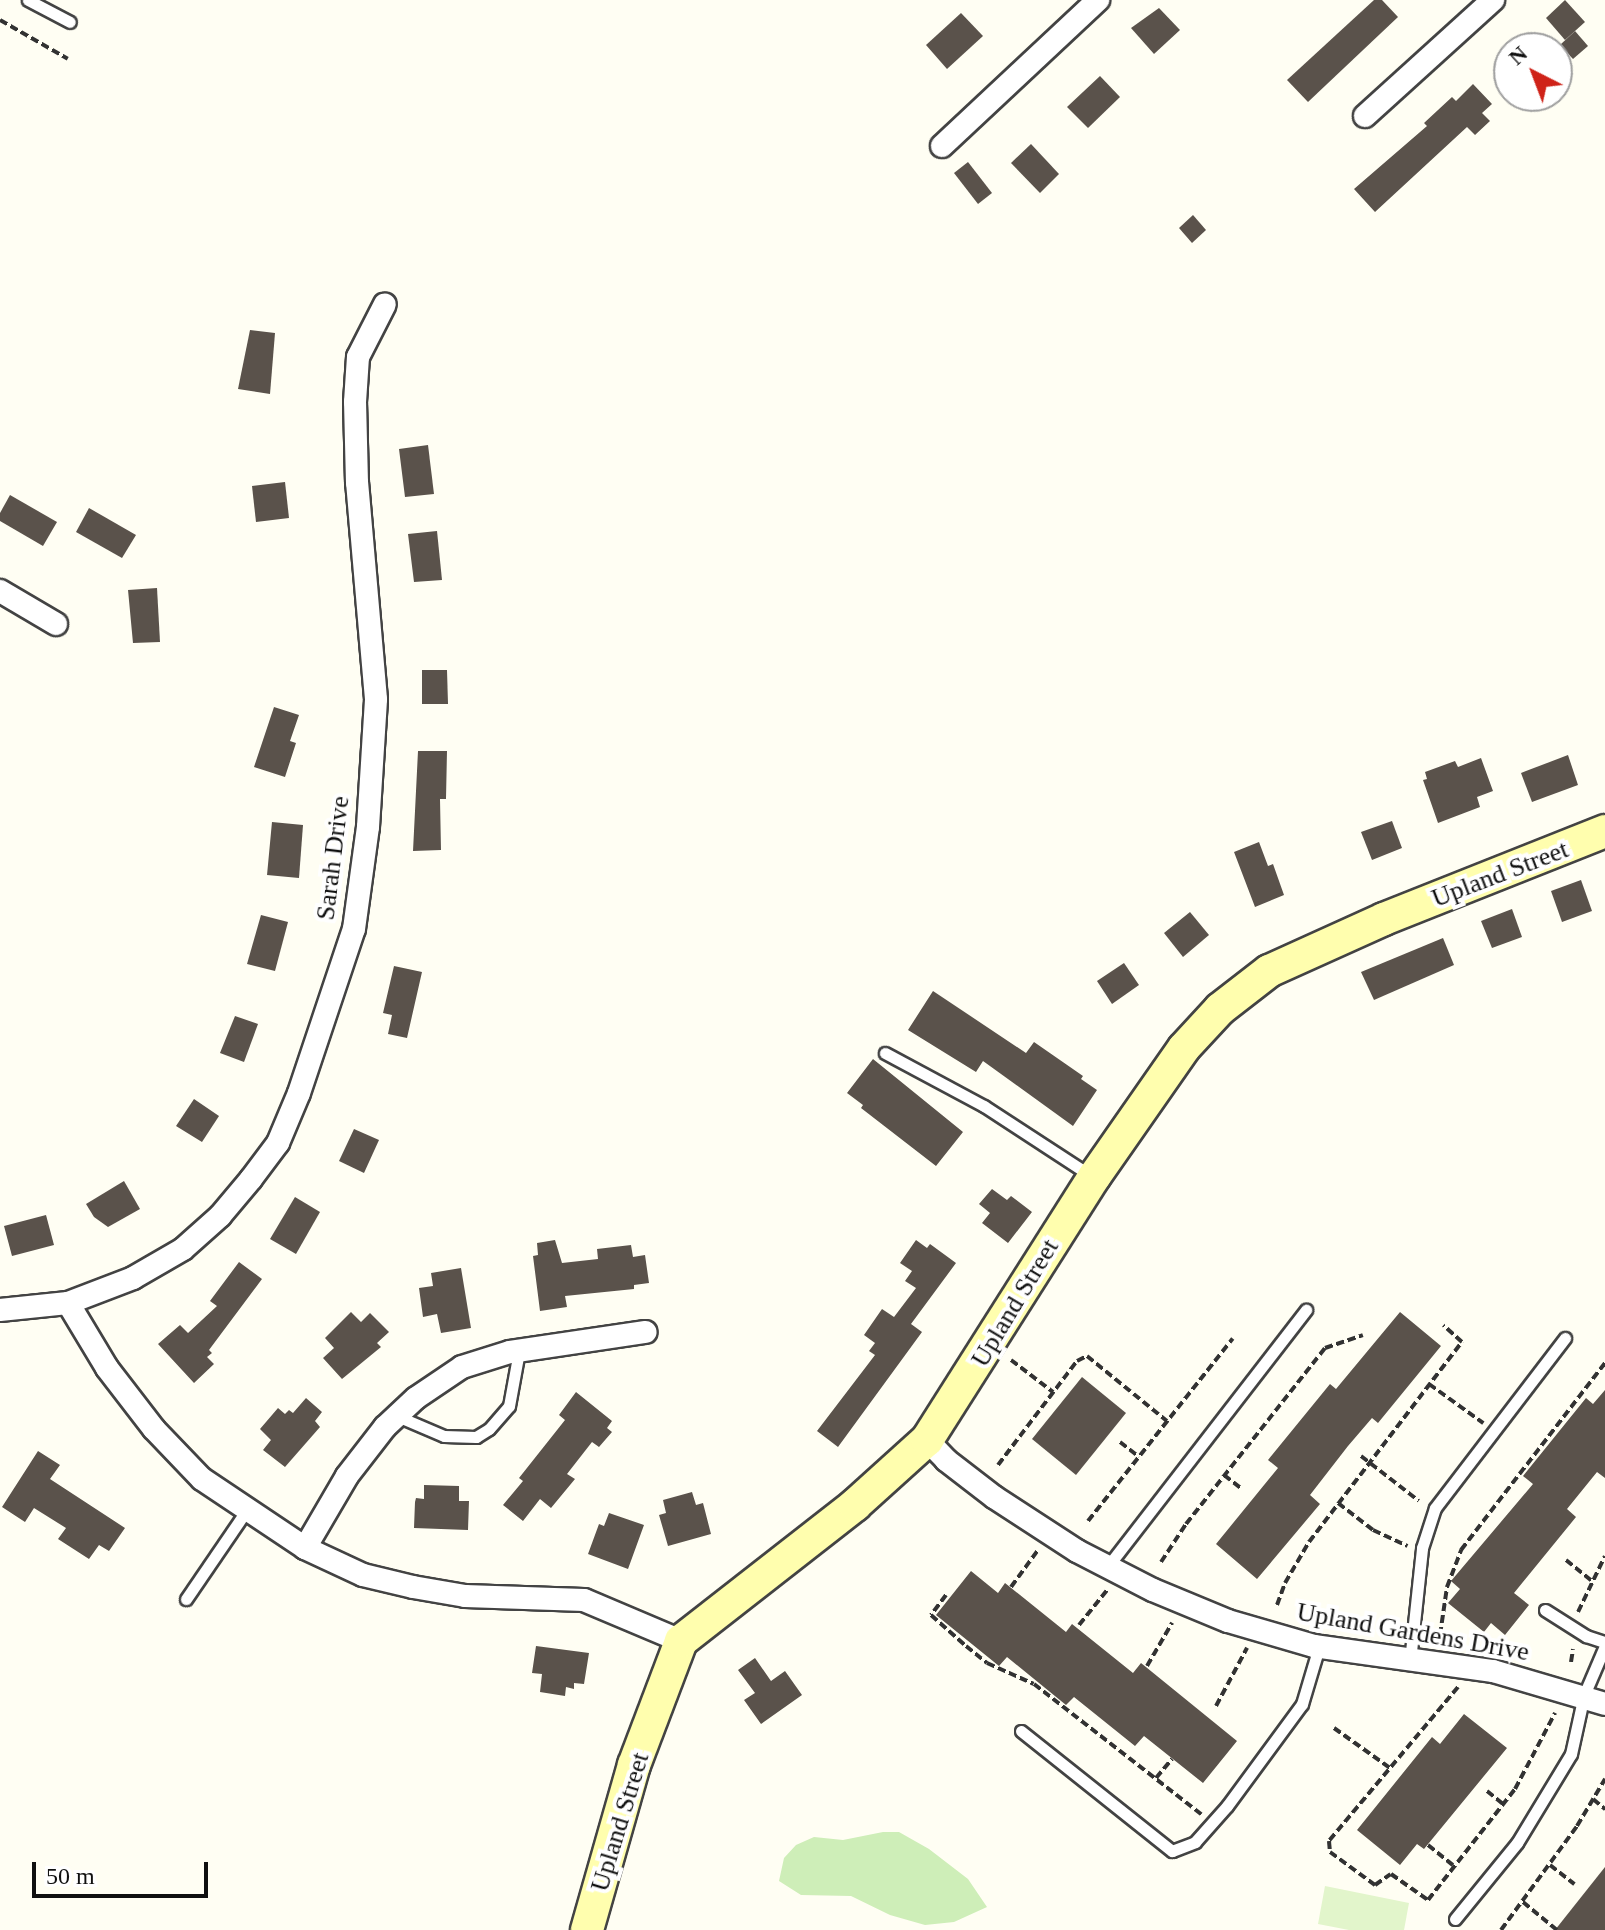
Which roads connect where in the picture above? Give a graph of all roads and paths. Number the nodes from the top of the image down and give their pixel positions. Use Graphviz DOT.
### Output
graph roads {
  1 [pos="28,0"];
  2 [pos="1098,0"];
  3 [pos="1493,0"];
  4 [pos="0,20"];
  5 [pos="70,22"];
  6 [pos="68,59"];
  7 [pos="1365,116"];
  8 [pos="942,146"];
  9 [pos="385,304"];
  10 [pos="0,591"];
  11 [pos="56,624"];
  12 [pos="1605,831"];
  13 [pos="885,1053"];
  14 [pos="1094,1177"];
  15 [pos="68,1303"];
  16 [pos="0,1310"];
  17 [pos="1306,1310"];
  18 [pos="1443,1325"];
  19 [pos="646,1332"];
  20 [pos="1363,1335"];
  21 [pos="1233,1338"];
  22 [pos="1565,1338"];
  23 [pos="989,1345"];
  24 [pos="519,1351"];
  25 [pos="1605,1363"];
  26 [pos="1429,1384"];
  27 [pos="1053,1392"];
  28 [pos="397,1416"];
  29 [pos="1167,1421"];
  30 [pos="1494,1431"];
  31 [pos="927,1440"];
  32 [pos="1120,1442"];
  33 [pos="1361,1456"];
  34 [pos="1139,1457"];
  35 [pos="1369,1462"];
  36 [pos="998,1465"];
  37 [pos="1224,1475"];
  38 [pos="1242,1489"];
  39 [pos="1338,1503"];
  40 [pos="1435,1508"];
  41 [pos="246,1511"];
  42 [pos="1088,1521"];
  43 [pos="305,1548"];
  44 [pos="1039,1549"];
  45 [pos="1421,1551"];
  46 [pos="1605,1556"];
  47 [pos="1566,1560"];
  48 [pos="1161,1562"];
  49 [pos="1108,1577"];
  50 [pos="1592,1581"];
  51 [pos="1011,1587"];
  52 [pos="946,1595"];
  53 [pos="186,1599"];
  54 [pos="1277,1605"];
  55 [pos="1545,1610"];
  56 [pos="1175,1618"];
  57 [pos="1079,1625"];
  58 [pos="1576,1629"];
  59 [pos="1440,1635"];
  60 [pos="681,1641"];
  61 [pos="1605,1644"];
  62 [pos="1249,1645"];
  63 [pos="1319,1647"];
  64 [pos="1410,1662"];
  65 [pos="1571,1662"];
  66 [pos="1147,1666"];
  67 [pos="1459,1685"];
  68 [pos="1584,1695"];
  69 [pos="1605,1704"];
  70 [pos="1216,1706"];
  71 [pos="1559,1706"];
  72 [pos="1334,1728"];
  73 [pos="1021,1731"];
  74 [pos="1172,1759"];
  75 [pos="1390,1768"];
  76 [pos="1156,1778"];
  77 [pos="1605,1779"];
  78 [pos="1487,1791"];
  79 [pos="1593,1799"];
  80 [pos="1503,1804"];
  81 [pos="1605,1809"];
  82 [pos="1212,1822"];
  83 [pos="1428,1845"];
  84 [pos="1453,1865"];
  85 [pos="1550,1865"];
  86 [pos="1574,1884"];
  87 [pos="1523,1902"];
  88 [pos="1455,1919"];
  89 [pos="1547,1922"];
  90 [pos="587,1930"];
  91 [pos="1501,1930"];
  92 [pos="1549,1930"];
  93 [pos="1557,1930"];
  1 -- 5 [label="lane"];
  2 -- 8 [label="street"];
  3 -- 7 [label="street"];
  4 -- 6 [label="path"];
  9 -- 15 [label="street, Sarah Drive"];
  10 -- 11 [label="street"];
  12 -- 14 [label="street, Upland Street"];
  13 -- 14 [label="lane"];
  14 -- 23 [label="street, Upland Street"];
  15 -- 16 [label="street, Sarah Drive"];
  15 -- 41 [label="street"];
  17 -- 49 [label="lane"];
  18 -- 26 [label="path"];
  19 -- 24 [label="street"];
  20 -- 37 [label="path"];
  21 -- 29 [label="path"];
  22 -- 30 [label="lane"];
  23 -- 27 [label="path"];
  23 -- 31 [label="street, Upland Street"];
  24 -- 28 [label="street"];
  24 -- 28 [label="lane"];
  25 -- 59 [label="path"];
  26 -- 30 [label="path"];
  26 -- 35 [label="path"];
  27 -- 29 [label="path"];
  27 -- 36 [label="path"];
  28 -- 43 [label="street"];
  29 -- 34 [label="path"];
  30 -- 40 [label="lane"];
  31 -- 49 [label="street, Upland Gardens Drive"];
  31 -- 60 [label="street, Upland Street"];
  32 -- 34 [label="path"];
  33 -- 35 [label="path"];
  34 -- 42 [label="path"];
  35 -- 39 [label="path"];
  35 -- 40 [label="path"];
  37 -- 38 [label="path"];
  37 -- 48 [label="path"];
  39 -- 45 [label="path"];
  39 -- 54 [label="path"];
  40 -- 45 [label="lane"];
  41 -- 43 [label="street"];
  41 -- 53 [label="lane"];
  43 -- 60 [label="street"];
  44 -- 51 [label="path"];
  45 -- 64 [label="lane"];
  46 -- 50 [label="path"];
  47 -- 50 [label="path"];
  49 -- 57 [label="path"];
  49 -- 63 [label="street, Upland Gardens Drive"];
  50 -- 58 [label="path"];
  52 -- 76 [label="path"];
  55 -- 58 [label="lane"];
  56 -- 66 [label="path"];
  58 -- 61 [label="lane"];
  58 -- 65 [label="path"];
  60 -- 90 [label="street, Upland Street"];
  61 -- 68 [label="lane"];
  62 -- 70 [label="path"];
  63 -- 64 [label="street, Upland Gardens Drive"];
  63 -- 82 [label="lane"];
  64 -- 68 [label="street, Upland Gardens Drive"];
  67 -- 75 [label="path"];
  68 -- 69 [label="street, Upland Gardens Drive"];
  68 -- 88 [label="lane"];
  71 -- 80 [label="path"];
  72 -- 75 [label="path"];
  73 -- 82 [label="lane"];
  74 -- 76 [label="path"];
  75 -- 84 [label="path"];
  76 -- 82 [label="path"];
  77 -- 79 [label="path"];
  78 -- 80 [label="path"];
  79 -- 81 [label="path"];
  79 -- 85 [label="path"];
  80 -- 84 [label="path"];
  83 -- 84 [label="path"];
  85 -- 86 [label="path"];
  85 -- 87 [label="path"];
  87 -- 89 [label="path"];
  87 -- 91 [label="path"];
  89 -- 92 [label="path"];
  89 -- 93 [label="path"];
}
